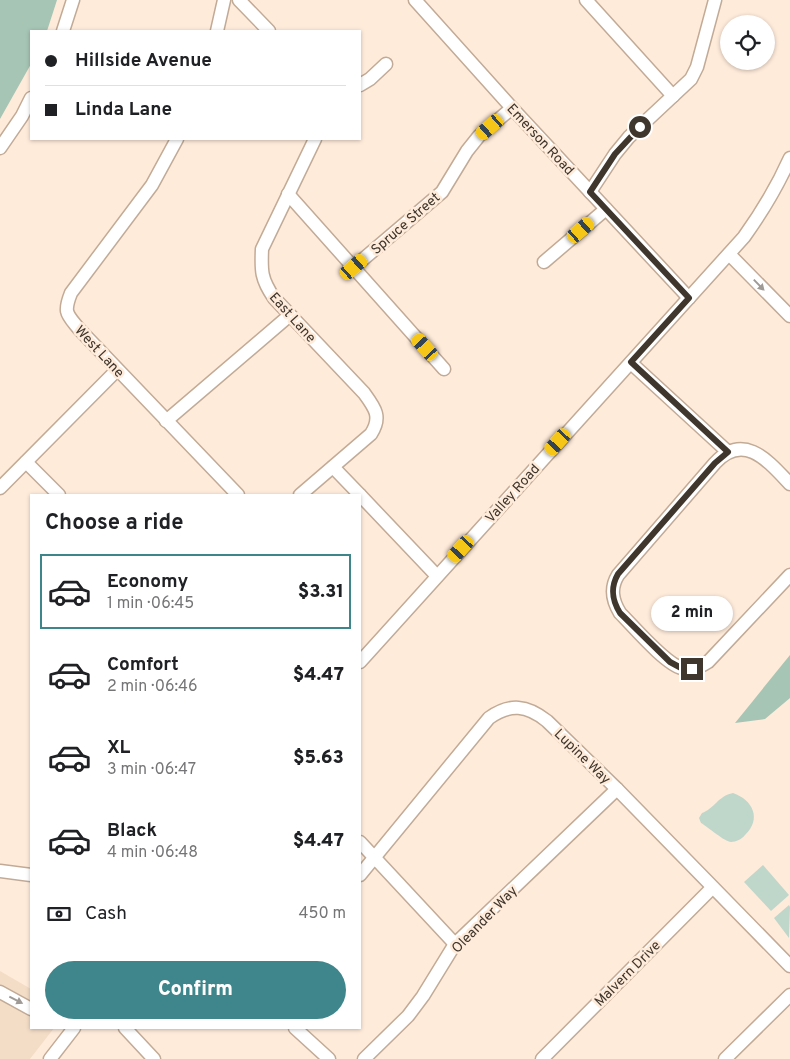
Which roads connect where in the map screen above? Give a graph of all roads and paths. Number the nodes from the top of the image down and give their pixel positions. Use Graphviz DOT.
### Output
graph roads {
  1 [pos="73,0"];
  2 [pos="224,0"];
  3 [pos="239,0"];
  4 [pos="415,0"];
  5 [pos="586,0"];
  6 [pos="715,0"];
  7 [pos="64,30"];
  8 [pos="217,30"];
  9 [pos="268,30"];
  10 [pos="386,64"];
  11 [pos="361,84"];
  12 [pos="673,96"];
  13 [pos="30,100"];
  14 [pos="512,108"];
  15 [pos="176,140"];
  16 [pos="315,140"];
  17 [pos="0,148"];
  18 [pos="790,158"];
  19 [pos="590,192"];
  20 [pos="288,194"];
  21 [pos="606,209"];
  22 [pos="729,254"];
  23 [pos="544,262"];
  24 [pos="354,267"];
  25 [pos="689,298"];
  26 [pos="290,315"];
  27 [pos="790,316"];
  28 [pos="631,362"];
  29 [pos="444,369"];
  30 [pos="117,370"];
  31 [pos="166,421"];
  32 [pos="728,452"];
  33 [pos="26,462"];
  34 [pos="333,467"];
  35 [pos="790,484"];
  36 [pos="0,488"];
  37 [pos="58,494"];
  38 [pos="237,494"];
  39 [pos="301,494"];
  40 [pos="359,494"];
  41 [pos="361,496"];
  42 [pos="790,575"];
  43 [pos="437,576"];
  44 [pos="361,661"];
  45 [pos="617,789"];
  46 [pos="361,843"];
  47 [pos="375,857"];
  48 [pos="0,871"];
  49 [pos="361,874"];
  50 [pos="30,875"];
  51 [pos="712,888"];
  52 [pos="455,944"];
  53 [pos="790,966"];
  54 [pos="0,992"];
  55 [pos="790,995"];
  56 [pos="30,1007"];
  57 [pos="69,1029"];
  58 [pos="126,1029"];
  59 [pos="296,1029"];
  60 [pos="50,1059"];
  61 [pos="154,1059"];
  62 [pos="330,1059"];
  63 [pos="364,1059"];
  64 [pos="542,1059"];
  65 [pos="725,1059"];
  1 -- 7 [label="street"];
  2 -- 8 [label="street"];
  3 -- 9 [label="street"];
  4 -- 14 [label="street, Emerson Road"];
  5 -- 12 [label="street"];
  6 -- 12 [label="street"];
  10 -- 11 [label="street"];
  12 -- 19 [label="street"];
  13 -- 17 [label="street"];
  14 -- 19 [label="street, Emerson Road"];
  14 -- 24 [label="street, Spruce Street"];
  15 -- 30 [label="street, West Lane"];
  16 -- 20 [label="street, East Lane"];
  18 -- 22 [label="street, Valley Road"];
  19 -- 21 [label="street, Emerson Road"];
  20 -- 24 [label="street"];
  20 -- 26 [label="street, East Lane"];
  21 -- 23 [label="street"];
  21 -- 25 [label="street, Emerson Road"];
  22 -- 25 [label="street, Valley Road"];
  22 -- 27 [label="street, one-way"];
  24 -- 29 [label="street"];
  25 -- 28 [label="street, Valley Road"];
  26 -- 31 [label="street"];
  26 -- 34 [label="street, East Lane"];
  28 -- 32 [label="street"];
  28 -- 43 [label="street, Valley Road"];
  30 -- 31 [label="street, West Lane"];
  30 -- 33 [label="street"];
  31 -- 38 [label="street, West Lane"];
  32 -- 35 [label="street"];
  32 -- 42 [label="street"];
  33 -- 36 [label="street"];
  33 -- 37 [label="street"];
  34 -- 39 [label="street"];
  34 -- 40 [label="street"];
  41 -- 43 [label="street"];
  43 -- 44 [label="street, Valley Road"];
  45 -- 47 [label="street, Lupine Way"];
  45 -- 51 [label="street, Lupine Way"];
  45 -- 52 [label="street, Oleander Way"];
  46 -- 47 [label="street"];
  47 -- 49 [label="street, Lupine Way"];
  47 -- 52 [label="street"];
  48 -- 50 [label="street"];
  51 -- 53 [label="street, Lupine Way"];
  51 -- 64 [label="street, Malvern Drive"];
  52 -- 63 [label="street, Oleander Way"];
  54 -- 56 [label="street, one-way"];
  55 -- 65 [label="street"];
  57 -- 60 [label="street"];
  58 -- 61 [label="street"];
  59 -- 62 [label="street"];
}
